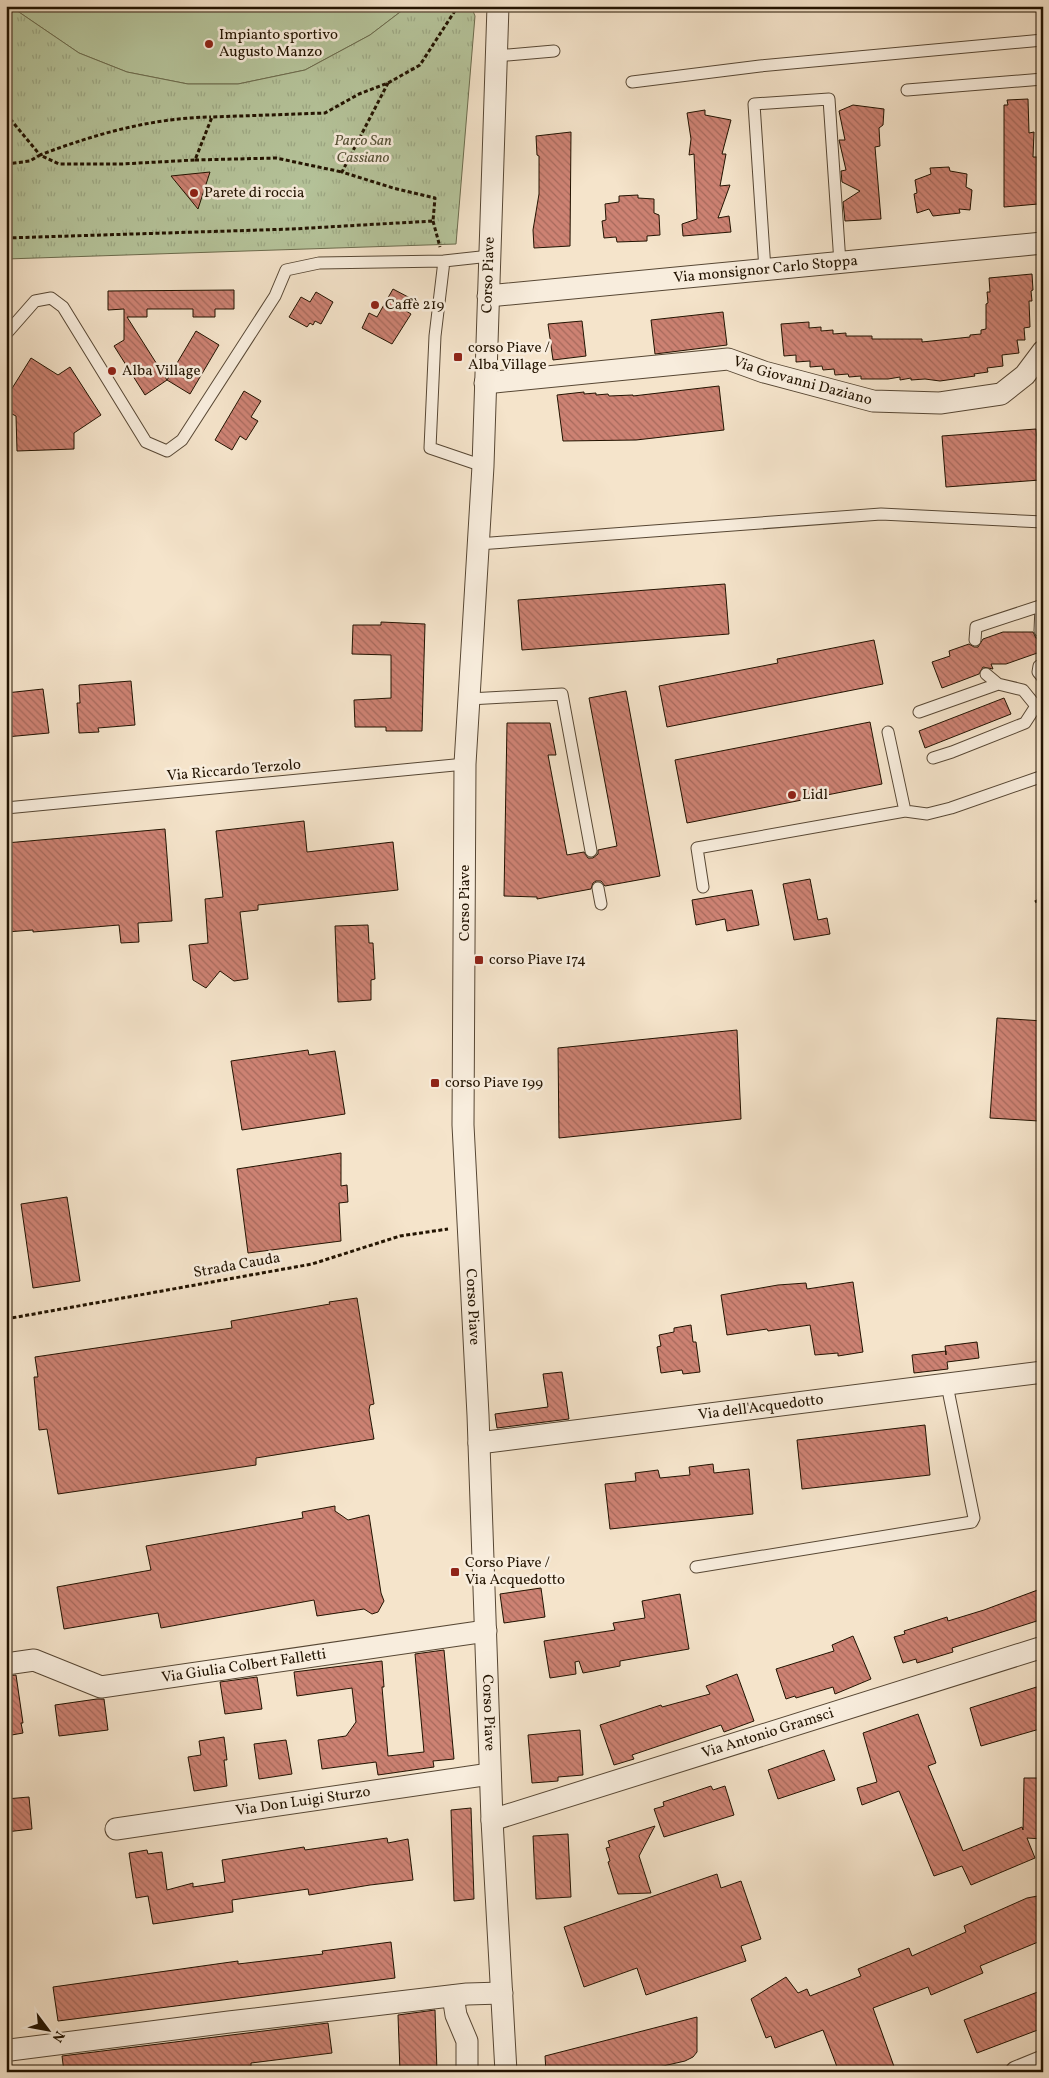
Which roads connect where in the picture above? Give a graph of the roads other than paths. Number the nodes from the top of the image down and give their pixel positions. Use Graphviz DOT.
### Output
graph roads {
  1 [pos="498,6"];
  2 [pos="1043,40"];
  3 [pos="554,50"];
  4 [pos="496,56"];
  5 [pos="1043,79"];
  6 [pos="632,82"];
  7 [pos="907,90"];
  8 [pos="1043,243"];
  9 [pos="490,256"];
  10 [pos="444,261"];
  11 [pos="840,263"];
  12 [pos="765,270"];
  13 [pos="488,296"];
  14 [pos="6,334"];
  15 [pos="1043,351"];
  16 [pos="485,383"];
  17 [pos="483,466"];
  18 [pos="1043,522"];
  19 [pos="478,544"];
  20 [pos="1042,606"];
  21 [pos="1040,630"];
  22 [pos="976,640"];
  23 [pos="1038,666"];
  24 [pos="986,674"];
  25 [pos="1043,678"];
  26 [pos="998,684"];
  27 [pos="469,700"];
  28 [pos="1039,706"];
  29 [pos="918,712"];
  30 [pos="888,732"];
  31 [pos="934,758"];
  32 [pos="465,764"];
  33 [pos="1043,776"];
  34 [pos="6,808"];
  35 [pos="905,811"];
  36 [pos="591,851"];
  37 [pos="703,887"];
  38 [pos="598,888"];
  39 [pos="601,904"];
  40 [pos="1043,1372"];
  41 [pos="947,1385"];
  42 [pos="479,1443"];
  43 [pos="696,1568"];
  44 [pos="486,1631"];
  45 [pos="1043,1647"];
  46 [pos="6,1664"];
  47 [pos="490,1774"];
  48 [pos="492,1820"];
  49 [pos="116,1829"];
  50 [pos="502,1993"];
  51 [pos="453,1996"];
  52 [pos="10,2050"];
  53 [pos="1043,2061"];
  54 [pos="467,2072"];
  55 [pos="506,2072"];
  56 [pos="1016,2072"];
  1 -- 4 [label="street, Corso Piave"];
  2 -- 6 [label="lane"];
  3 -- 4 [label="lane"];
  4 -- 9 [label="street, Corso Piave"];
  5 -- 7 [label="lane"];
  8 -- 11 [label="street, Via monsignor Carlo Stoppa"];
  9 -- 10 [label="lane"];
  9 -- 13 [label="street, Corso Piave"];
  10 -- 14 [label="lane"];
  10 -- 17 [label="lane"];
  11 -- 12 [label="street, Via monsignor Carlo Stoppa"];
  11 -- 12 [label="lane"];
  12 -- 13 [label="street, Via monsignor Carlo Stoppa"];
  13 -- 16 [label="street, Corso Piave"];
  15 -- 16 [label="street, Via Giovanni Daziano"];
  16 -- 17 [label="street, Corso Piave"];
  17 -- 19 [label="street, Corso Piave"];
  18 -- 19 [label="lane"];
  19 -- 27 [label="street, Corso Piave"];
  20 -- 21 [label="lane"];
  20 -- 22 [label="lane"];
  23 -- 25 [label="lane"];
  24 -- 26 [label="lane"];
  26 -- 28 [label="lane"];
  26 -- 29 [label="lane"];
  27 -- 32 [label="street, Corso Piave"];
  27 -- 36 [label="lane"];
  28 -- 31 [label="lane"];
  30 -- 35 [label="lane"];
  32 -- 34 [label="lane, Via Riccardo Terzolo"];
  32 -- 42 [label="street, Corso Piave"];
  33 -- 35 [label="lane"];
  35 -- 37 [label="lane"];
  38 -- 39 [label="lane"];
  40 -- 41 [label="street, Via dell'Acquedotto"];
  41 -- 42 [label="street, Via dell'Acquedotto"];
  41 -- 43 [label="lane"];
  42 -- 44 [label="street, Corso Piave"];
  44 -- 46 [label="street, Via Giulia Colbert Falletti"];
  44 -- 47 [label="street, Corso Piave"];
  45 -- 48 [label="street, Via Antonio Gramsci"];
  47 -- 48 [label="street, Corso Piave"];
  47 -- 49 [label="street, Via Don Luigi Sturzo"];
  48 -- 50 [label="street, Corso Piave"];
  50 -- 51 [label="street"];
  50 -- 55 [label="street, Corso Piave"];
  51 -- 52 [label="street"];
  51 -- 54 [label="street"];
  53 -- 56 [label="street"];
}
